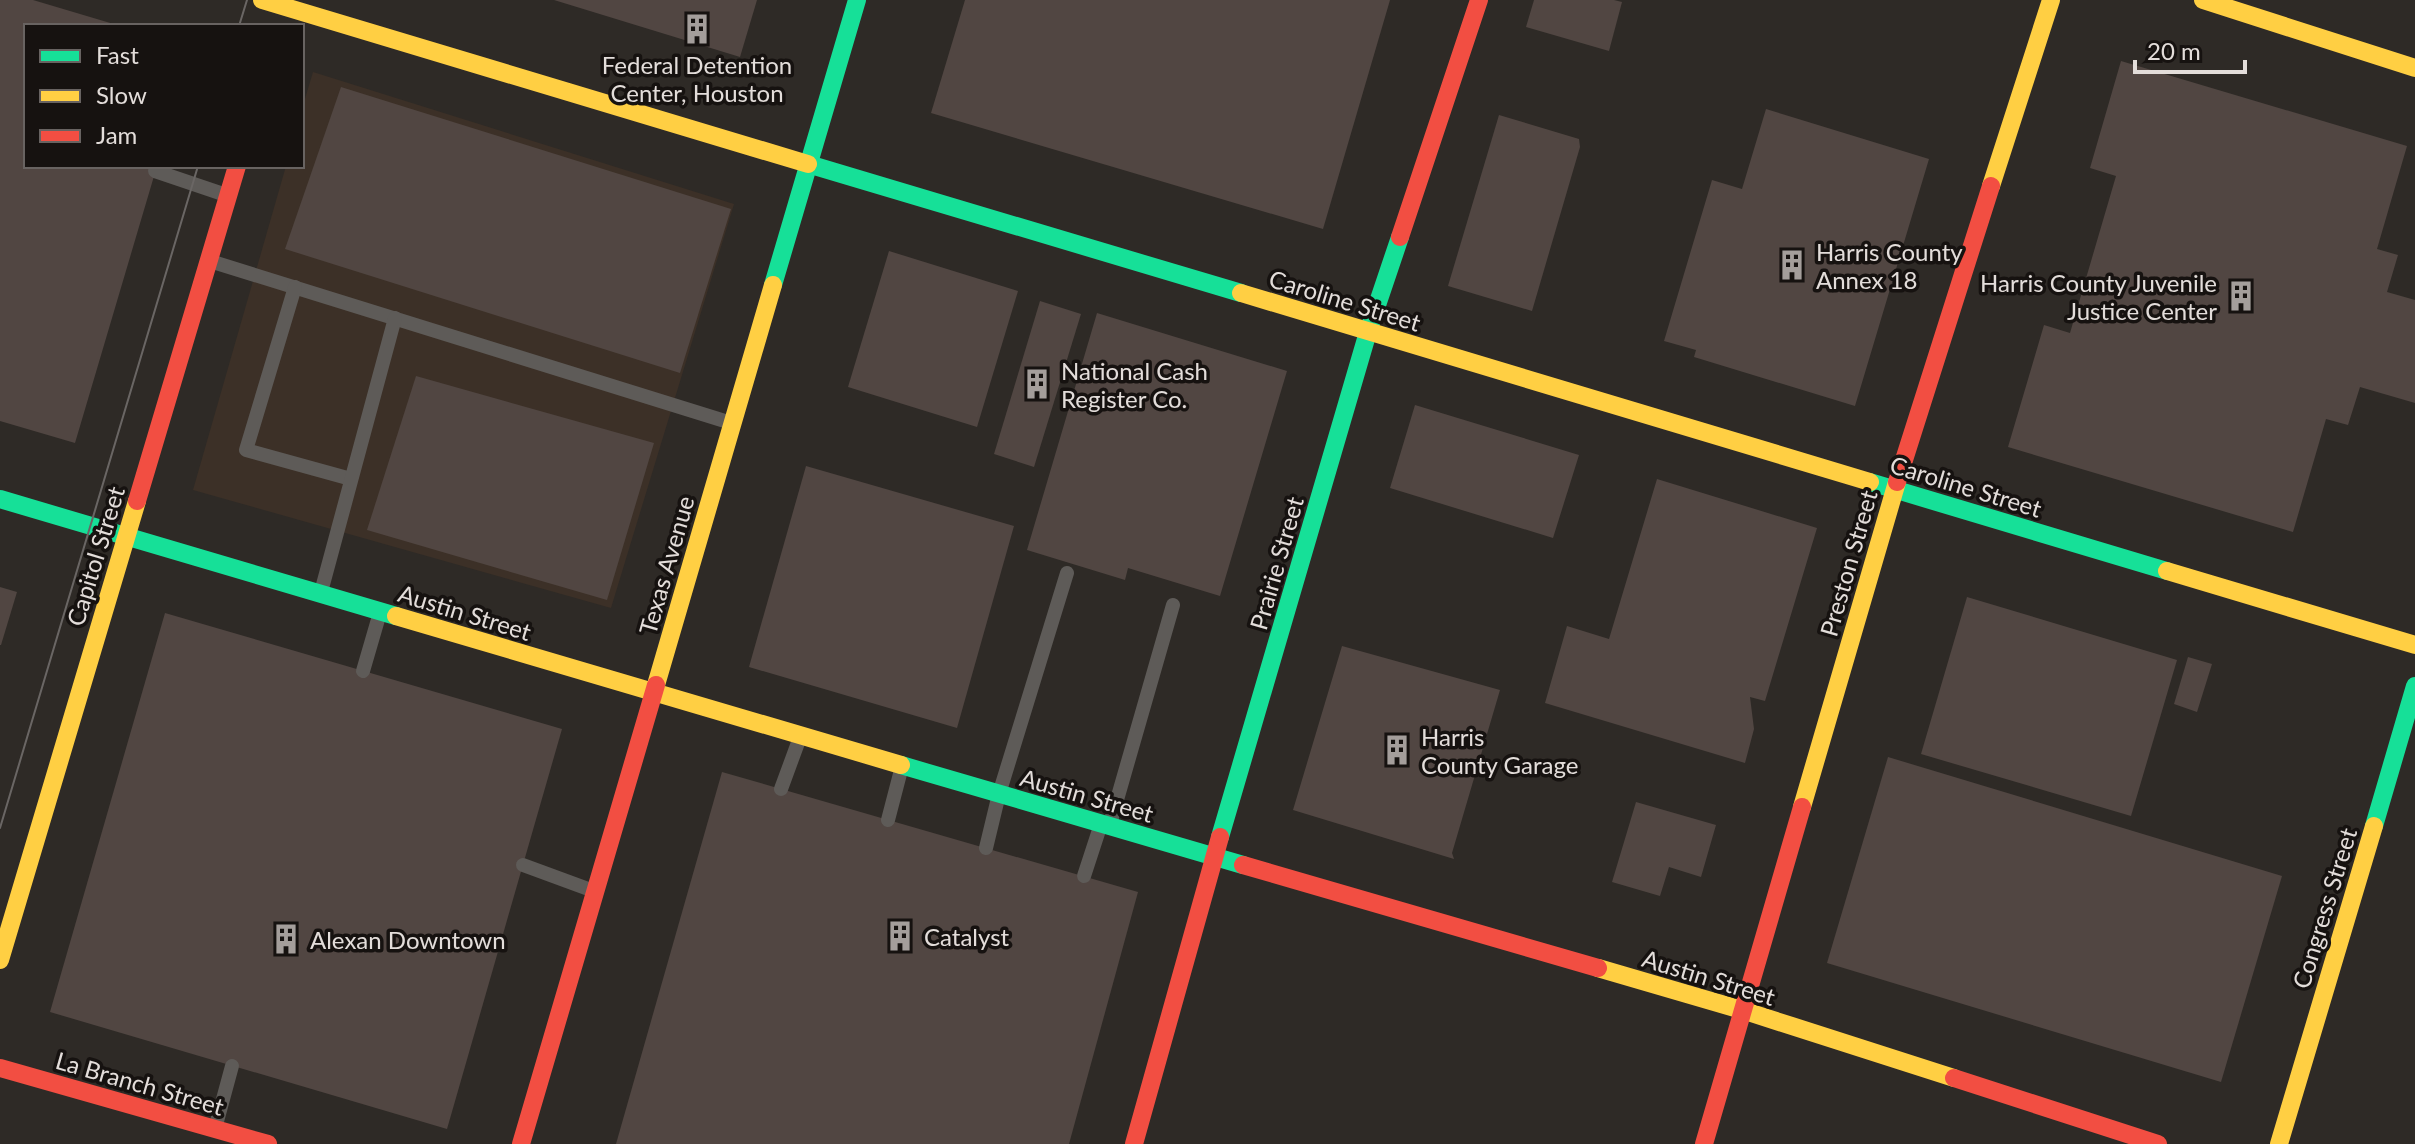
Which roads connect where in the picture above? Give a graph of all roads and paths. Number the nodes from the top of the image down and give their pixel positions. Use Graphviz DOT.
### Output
graph roads {
  1 [pos="262,0"];
  2 [pos="857,0"];
  3 [pos="1479,0"];
  4 [pos="2051,0"];
  5 [pos="2203,0"];
  6 [pos="285,3"];
  7 [pos="279,24"];
  8 [pos="2415,68"];
  9 [pos="809,164"];
  10 [pos="236,168"];
  11 [pos="155,171"];
  12 [pos="228,195"];
  13 [pos="209,260"];
  14 [pos="295,287"];
  15 [pos="395,318"];
  16 [pos="1368,332"];
  17 [pos="732,423"];
  18 [pos="351,479"];
  19 [pos="1895,489"];
  20 [pos="0,499"];
  21 [pos="126,537"];
  22 [pos="1067,573"];
  23 [pos="321,593"];
  24 [pos="1173,605"];
  25 [pos="380,612"];
  26 [pos="2415,645"];
  27 [pos="363,671"];
  28 [pos="2415,686"];
  29 [pos="654,692"];
  30 [pos="801,736"];
  31 [pos="902,765"];
  32 [pos="781,789"];
  33 [pos="999,794"];
  34 [pos="888,820"];
  35 [pos="1105,825"];
  36 [pos="986,848"];
  37 [pos="1215,858"];
  38 [pos="523,865"];
  39 [pos="1084,876"];
  40 [pos="595,891"];
  41 [pos="0,960"];
  42 [pos="1745,1011"];
  43 [pos="232,1066"];
  44 [pos="0,1068"];
  45 [pos="215,1129"];
  46 [pos="268,1144"];
  47 [pos="521,1144"];
  48 [pos="1134,1144"];
  49 [pos="1704,1144"];
  50 [pos="2158,1144"];
  51 [pos="2279,1144"];
  1 -- 6 [label="street, Caroline Street"];
  2 -- 9 [label="street, Texas Avenue"];
  3 -- 16 [label="street, Prairie Street"];
  4 -- 19 [label="street, Preston Street"];
  5 -- 8 [label="street"];
  6 -- 7 [label="street"];
  6 -- 9 [label="street, Caroline Street"];
  9 -- 16 [label="street, Caroline Street"];
  9 -- 17 [label="street, Texas Avenue"];
  10 -- 12 [label="street, Capitol Street"];
  11 -- 12 [label="lane"];
  12 -- 13 [label="street, Capitol Street"];
  13 -- 14 [label="lane"];
  13 -- 21 [label="street, Capitol Street"];
  14 -- 15 [label="lane"];
  14 -- 18 [label="lane"];
  15 -- 17 [label="lane"];
  15 -- 18 [label="lane"];
  16 -- 19 [label="street, Caroline Street"];
  16 -- 37 [label="street, Prairie Street"];
  17 -- 29 [label="street, Texas Avenue"];
  18 -- 23 [label="lane"];
  19 -- 26 [label="street, Caroline Street"];
  19 -- 42 [label="street, Preston Street"];
  20 -- 21 [label="street, Austin Street"];
  21 -- 23 [label="street, Austin Street"];
  21 -- 41 [label="street, Capitol Street"];
  22 -- 33 [label="lane"];
  23 -- 25 [label="street, Austin Street"];
  24 -- 35 [label="lane"];
  25 -- 27 [label="lane"];
  25 -- 29 [label="street, Austin Street"];
  28 -- 51 [label="street, Congress Street"];
  29 -- 30 [label="street, Austin Street"];
  29 -- 40 [label="street, Texas Avenue"];
  30 -- 31 [label="street, Austin Street"];
  30 -- 32 [label="lane"];
  31 -- 33 [label="street, Austin Street"];
  31 -- 34 [label="lane"];
  33 -- 35 [label="street, Austin Street"];
  33 -- 36 [label="lane"];
  35 -- 37 [label="street, Austin Street"];
  35 -- 39 [label="lane"];
  37 -- 42 [label="street, Austin Street"];
  37 -- 48 [label="street, Prairie Street"];
  38 -- 40 [label="lane"];
  40 -- 47 [label="street, Texas Avenue"];
  42 -- 49 [label="street, Preston Street"];
  42 -- 50 [label="street, Austin Street"];
  43 -- 45 [label="lane"];
  44 -- 45 [label="street, La Branch Street"];
  45 -- 46 [label="street, La Branch Street"];
}
